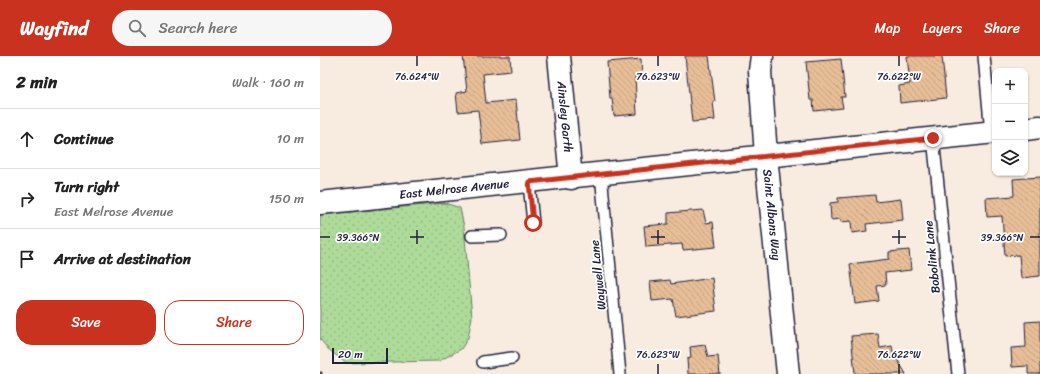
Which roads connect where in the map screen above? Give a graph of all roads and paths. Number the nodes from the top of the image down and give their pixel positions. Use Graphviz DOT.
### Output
graph roads {
  1 [pos="559,56"];
  2 [pos="762,56"];
  3 [pos="984,56"];
  4 [pos="992,124"];
  5 [pos="1040,127"];
  6 [pos="1028,129"];
  7 [pos="992,132"];
  8 [pos="933,138"];
  9 [pos="766,156"];
  10 [pos="601,174"];
  11 [pos="571,178"];
  12 [pos="529,182"];
  13 [pos="320,204"];
  14 [pos="533,223"];
  15 [pos="501,235"];
  16 [pos="472,236"];
  17 [pos="512,358"];
  18 [pos="483,362"];
  19 [pos="320,372"];
  20 [pos="322,374"];
  21 [pos="620,374"];
  22 [pos="788,374"];
  23 [pos="958,374"];
  1 -- 11 [label="street, Ainsley Garth"];
  2 -- 9 [label="street, Saint Albans Way"];
  3 -- 4 [label="lane"];
  5 -- 6 [label="street"];
  7 -- 8 [label="street, East Melrose Avenue"];
  8 -- 9 [label="street, East Melrose Avenue"];
  8 -- 23 [label="lane, Bobolink Lane"];
  9 -- 10 [label="street, East Melrose Avenue"];
  9 -- 22 [label="street, Saint Albans Way"];
  10 -- 11 [label="street, East Melrose Avenue"];
  10 -- 21 [label="lane, Waywell Lane"];
  11 -- 12 [label="street, East Melrose Avenue"];
  12 -- 13 [label="street, East Melrose Avenue"];
  12 -- 14 [label="lane"];
  15 -- 16 [label="lane"];
  17 -- 18 [label="lane"];
  19 -- 20 [label="path"];
}
